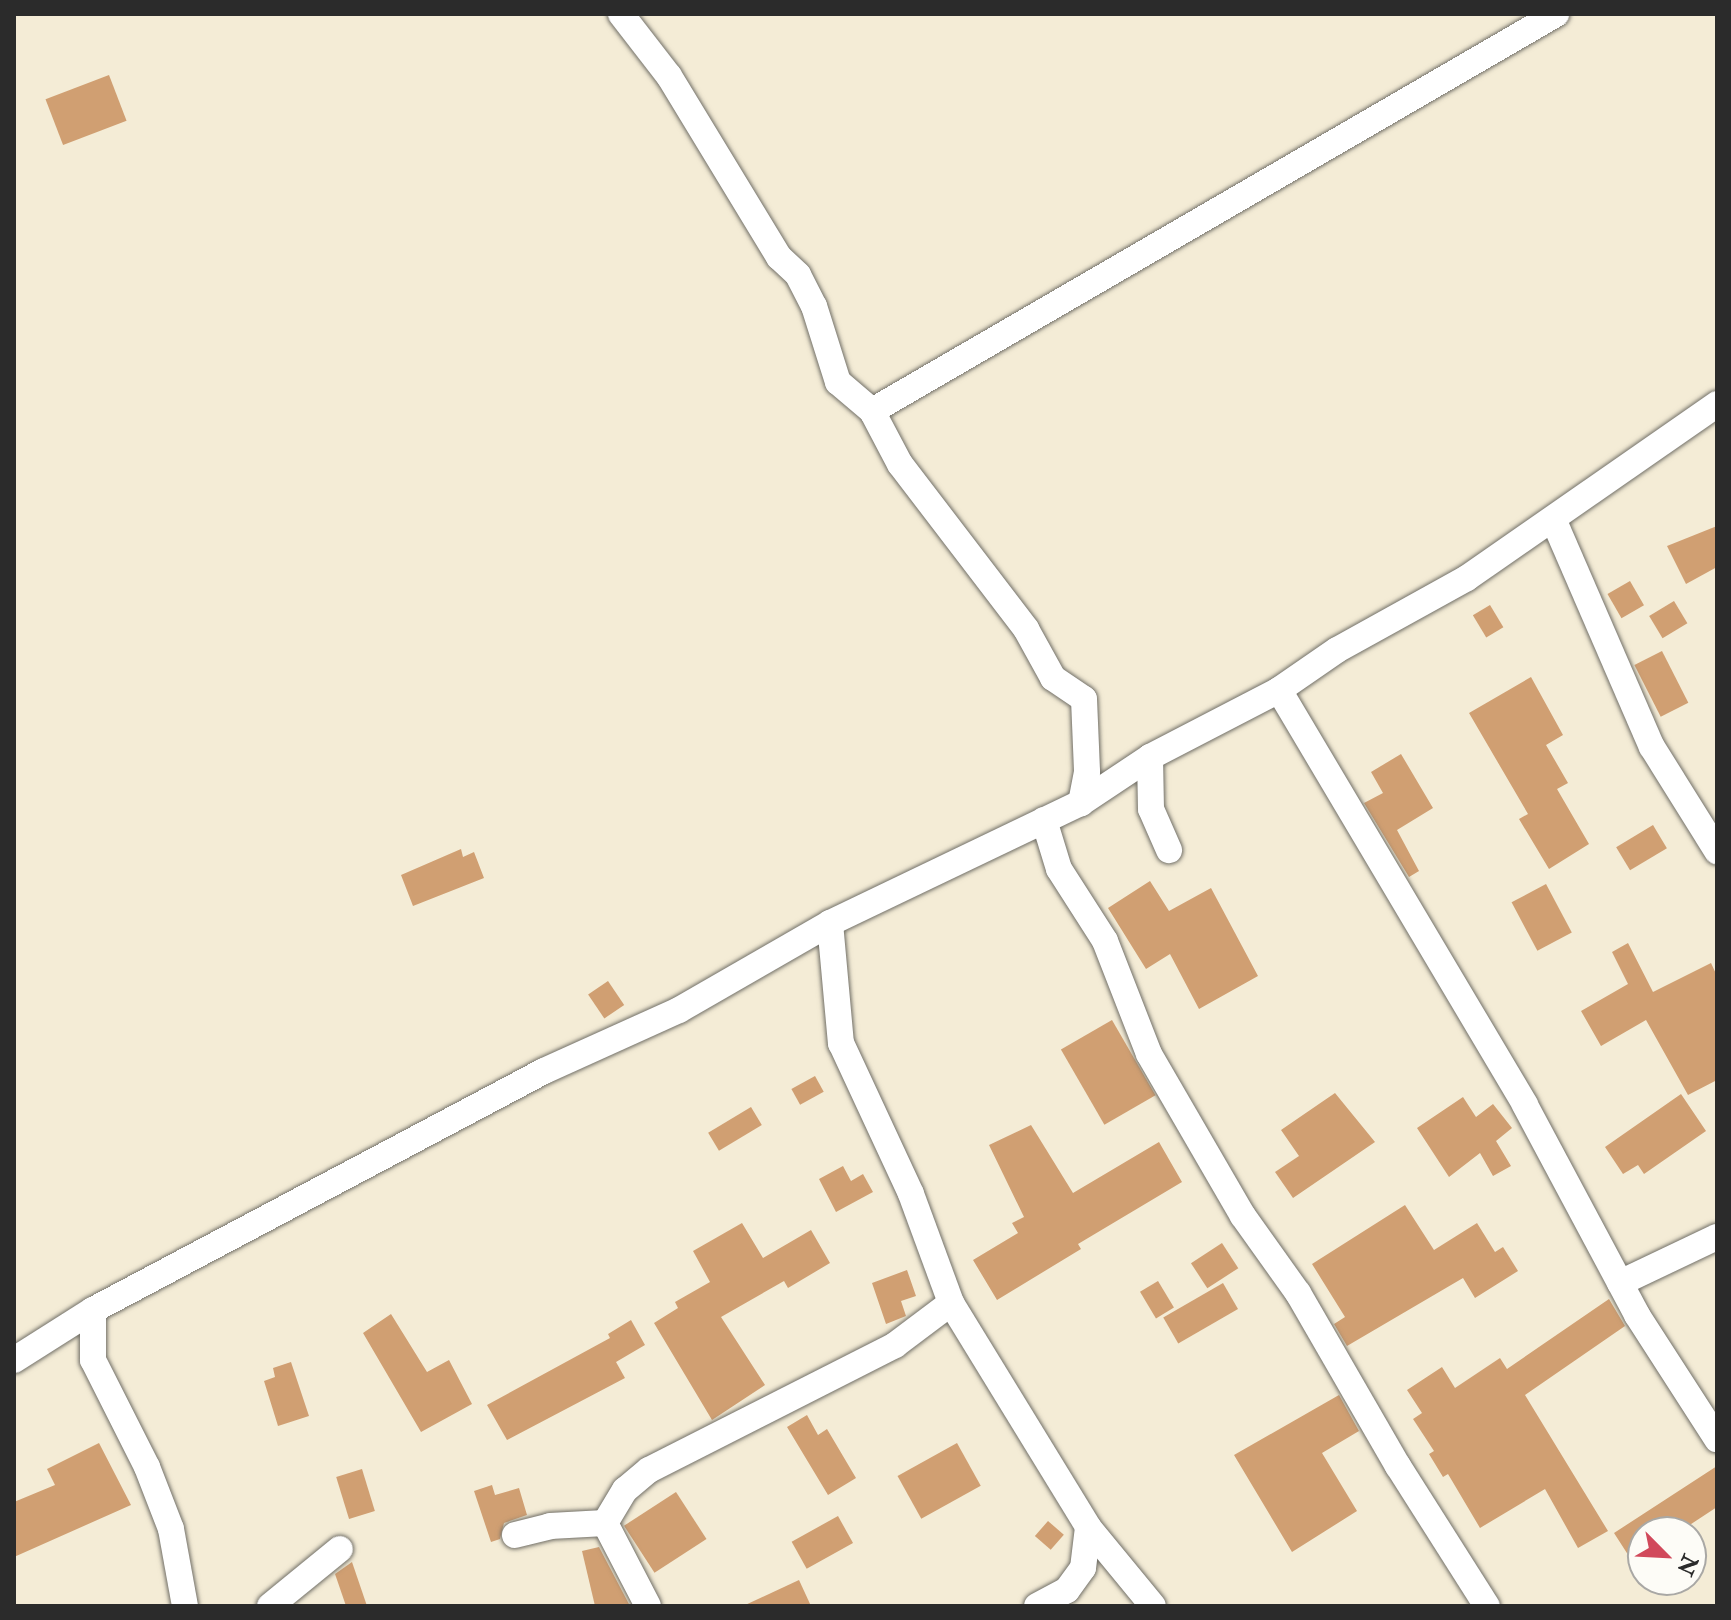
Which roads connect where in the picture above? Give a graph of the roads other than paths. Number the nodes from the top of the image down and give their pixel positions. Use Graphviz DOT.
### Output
graph roads {
  1 [pos="621,14"];
  2 [pos="1556,14"];
  3 [pos="1717,404"];
  4 [pos="872,411"];
  5 [pos="1554,521"];
  6 [pos="1279,690"];
  7 [pos="1150,757"];
  8 [pos="1081,803"];
  9 [pos="1044,820"];
  10 [pos="1169,850"];
  11 [pos="1717,851"];
  12 [pos="830,923"];
  13 [pos="1717,1237"];
  14 [pos="1620,1283"];
  15 [pos="951,1303"];
  16 [pos="93,1310"];
  17 [pos="14,1359"];
  18 [pos="1717,1439"];
  19 [pos="605,1523"];
  20 [pos="1088,1527"];
  21 [pos="515,1535"];
  22 [pos="340,1549"];
  23 [pos="185,1606"];
  24 [pos="270,1606"];
  25 [pos="648,1606"];
  26 [pos="1037,1606"];
  27 [pos="1153,1606"];
  28 [pos="1487,1606"];
  1 -- 4 [label="street"];
  2 -- 4 [label="street"];
  3 -- 5 [label="street"];
  4 -- 8 [label="street"];
  5 -- 6 [label="street"];
  5 -- 11 [label="street"];
  6 -- 7 [label="street"];
  6 -- 14 [label="street"];
  7 -- 8 [label="street"];
  7 -- 10 [label="street"];
  8 -- 9 [label="street"];
  9 -- 12 [label="street"];
  9 -- 28 [label="street"];
  12 -- 15 [label="street"];
  12 -- 16 [label="street"];
  13 -- 14 [label="street"];
  14 -- 18 [label="street"];
  15 -- 19 [label="street"];
  15 -- 20 [label="street"];
  16 -- 17 [label="street"];
  16 -- 23 [label="street"];
  19 -- 21 [label="street"];
  19 -- 25 [label="street"];
  20 -- 26 [label="street"];
  20 -- 27 [label="street"];
  22 -- 24 [label="street"];
}
